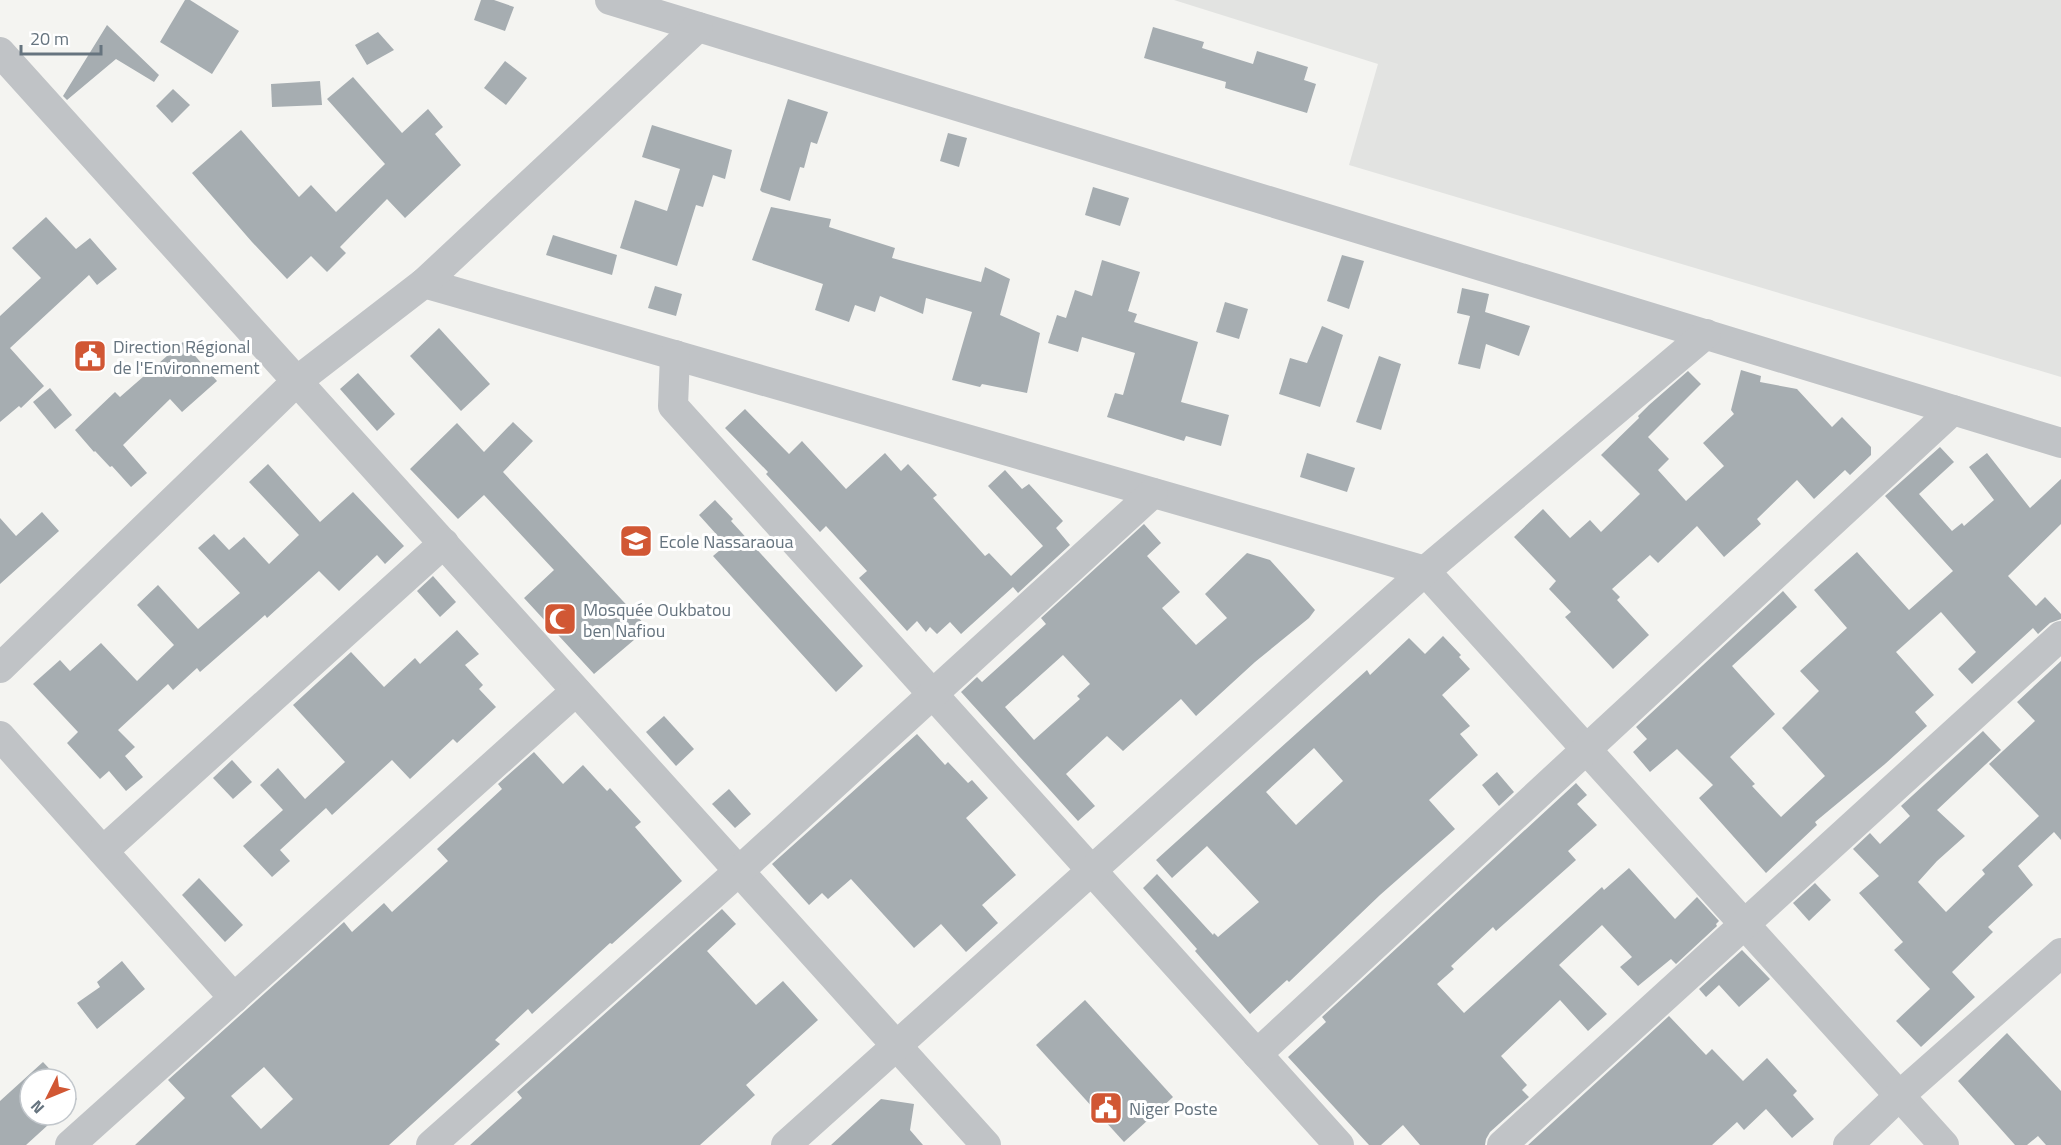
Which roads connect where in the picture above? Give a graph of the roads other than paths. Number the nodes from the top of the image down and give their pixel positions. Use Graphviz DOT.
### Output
graph roads {
  1 [pos="610,0"];
  2 [pos="698,27"];
  3 [pos="0,52"];
  4 [pos="424,283"];
  5 [pos="1706,334"];
  6 [pos="675,356"];
  7 [pos="297,381"];
  8 [pos="1953,410"];
  9 [pos="2061,443"];
  10 [pos="1153,493"];
  11 [pos="444,543"];
  12 [pos="1425,571"];
  13 [pos="2061,636"];
  14 [pos="0,668"];
  15 [pos="576,691"];
  16 [pos="933,694"];
  17 [pos="0,736"];
  18 [pos="1586,749"];
  19 [pos="103,851"];
  20 [pos="1091,870"];
  21 [pos="739,871"];
  22 [pos="1745,924"];
  23 [pos="2061,953"];
  24 [pos="234,998"];
  25 [pos="896,1045"];
  26 [pos="1257,1054"];
  27 [pos="1899,1096"];
  28 [pos="70,1145"];
  29 [pos="431,1145"];
  30 [pos="786,1145"];
  31 [pos="986,1145"];
  32 [pos="1339,1145"];
  33 [pos="1502,1145"];
  34 [pos="1848,1145"];
  35 [pos="1944,1145"];
  1 -- 2 [label="street"];
  2 -- 4 [label="street"];
  2 -- 5 [label="street"];
  3 -- 7 [label="street"];
  4 -- 6 [label="street"];
  4 -- 7 [label="street"];
  5 -- 8 [label="street"];
  5 -- 12 [label="street"];
  6 -- 10 [label="street"];
  6 -- 16 [label="street"];
  7 -- 11 [label="street"];
  7 -- 14 [label="street"];
  8 -- 9 [label="street"];
  8 -- 18 [label="street"];
  10 -- 12 [label="street"];
  10 -- 16 [label="street"];
  11 -- 15 [label="street"];
  11 -- 19 [label="street"];
  12 -- 18 [label="street"];
  12 -- 20 [label="street"];
  13 -- 22 [label="street"];
  15 -- 21 [label="street"];
  15 -- 24 [label="street"];
  16 -- 20 [label="street"];
  16 -- 21 [label="street"];
  17 -- 19 [label="street"];
  18 -- 22 [label="street"];
  18 -- 26 [label="street"];
  19 -- 24 [label="street"];
  20 -- 25 [label="street"];
  20 -- 26 [label="street"];
  21 -- 25 [label="street"];
  21 -- 29 [label="street"];
  22 -- 27 [label="street"];
  22 -- 33 [label="street"];
  23 -- 27 [label="street"];
  24 -- 28 [label="street"];
  25 -- 30 [label="street"];
  25 -- 31 [label="street"];
  26 -- 32 [label="street"];
  27 -- 34 [label="street"];
  27 -- 35 [label="street"];
}
